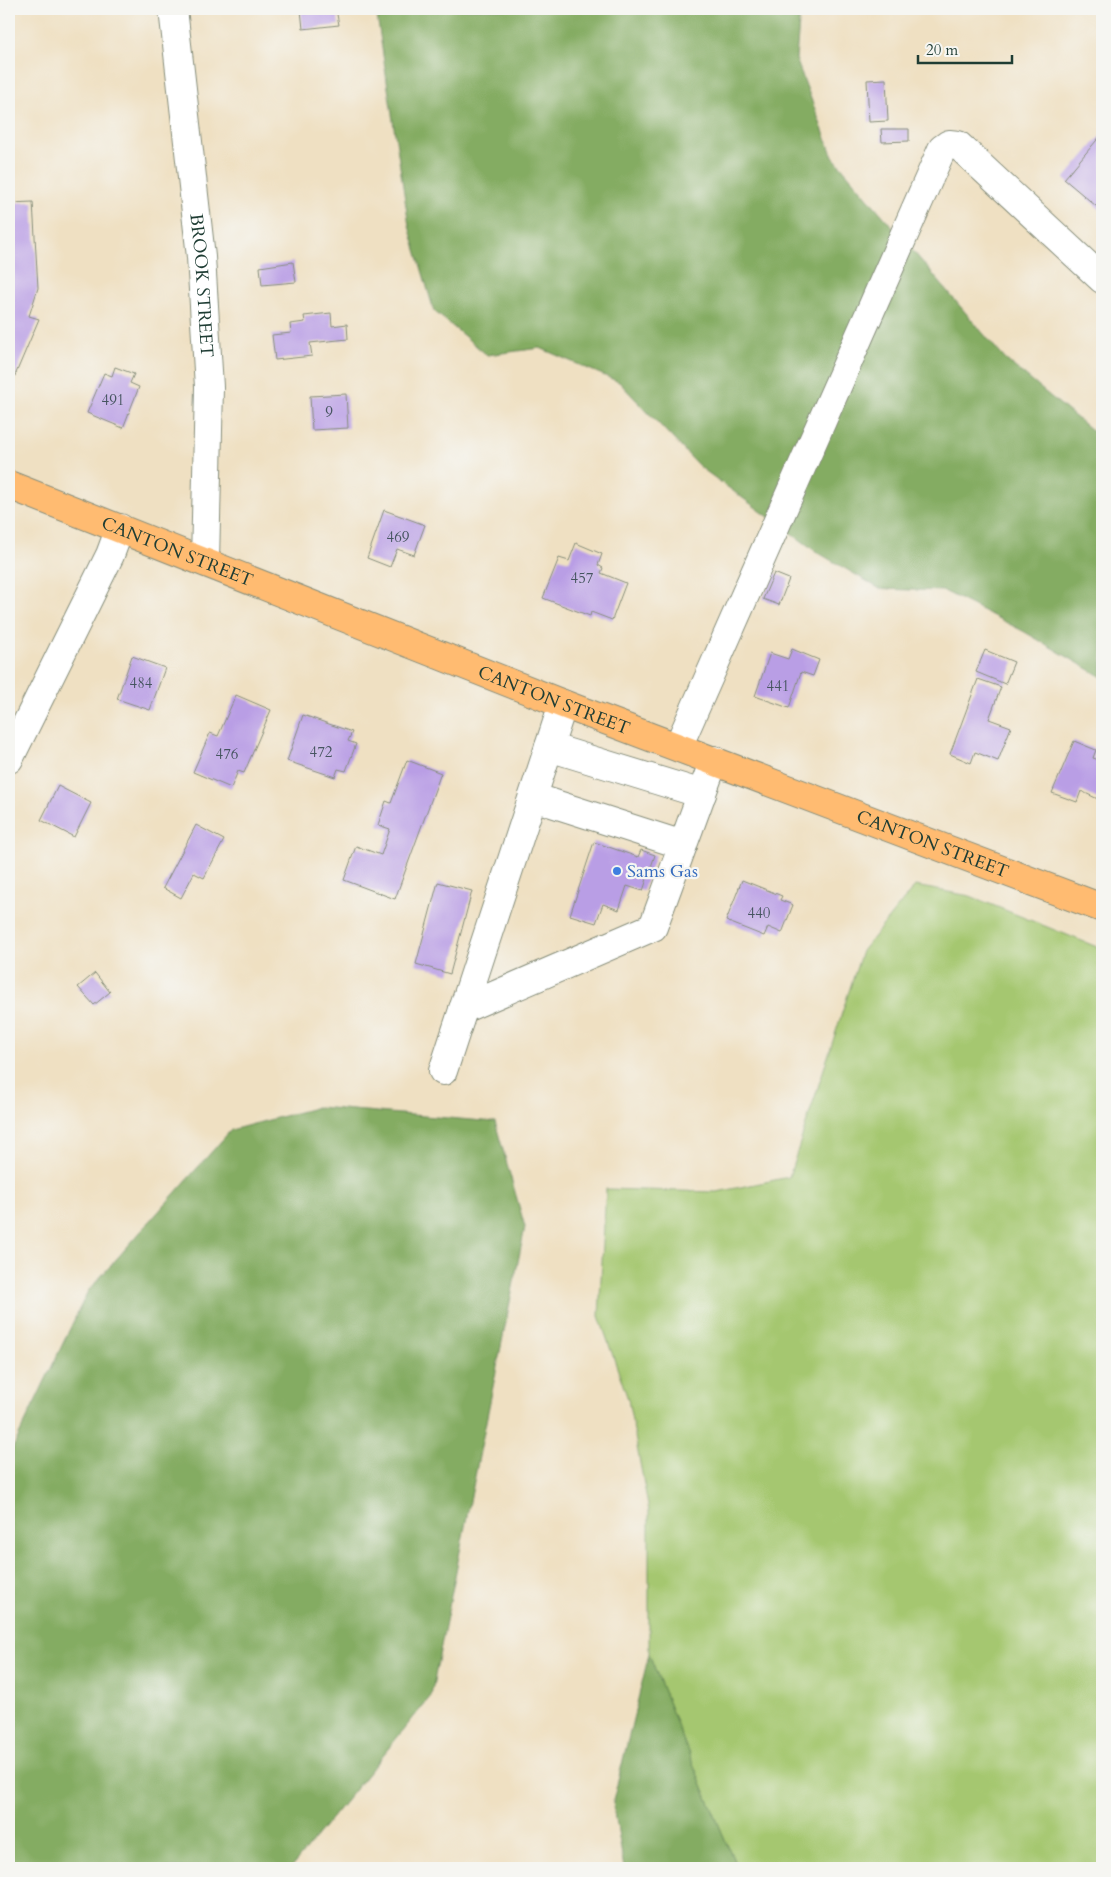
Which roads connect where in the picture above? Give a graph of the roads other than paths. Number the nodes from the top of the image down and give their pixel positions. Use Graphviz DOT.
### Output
graph roads {
  1 [pos="174,9"];
  2 [pos="1102,279"];
  3 [pos="9,485"];
  4 [pos="120,528"];
  5 [pos="205,562"];
  6 [pos="563,704"];
  7 [pos="549,747"];
  8 [pos="678,747"];
  9 [pos="9,759"];
  10 [pos="714,760"];
  11 [pos="702,794"];
  12 [pos="533,797"];
  13 [pos="683,845"];
  14 [pos="1102,908"];
  15 [pos="463,1009"];
  16 [pos="443,1070"];
  1 -- 5 [label="street, BROOK STREET"];
  2 -- 8 [label="street"];
  3 -- 4 [label="main road, CANTON STREET"];
  4 -- 5 [label="main road, CANTON STREET"];
  4 -- 9 [label="street"];
  5 -- 6 [label="main road, CANTON STREET"];
  6 -- 7 [label="street"];
  6 -- 8 [label="main road, CANTON STREET"];
  7 -- 11 [label="street"];
  7 -- 12 [label="street"];
  8 -- 10 [label="main road, CANTON STREET"];
  10 -- 11 [label="street"];
  10 -- 14 [label="main road, CANTON STREET"];
  11 -- 13 [label="street"];
  12 -- 13 [label="street"];
  12 -- 15 [label="street"];
  13 -- 15 [label="street"];
  15 -- 16 [label="street"];
}
